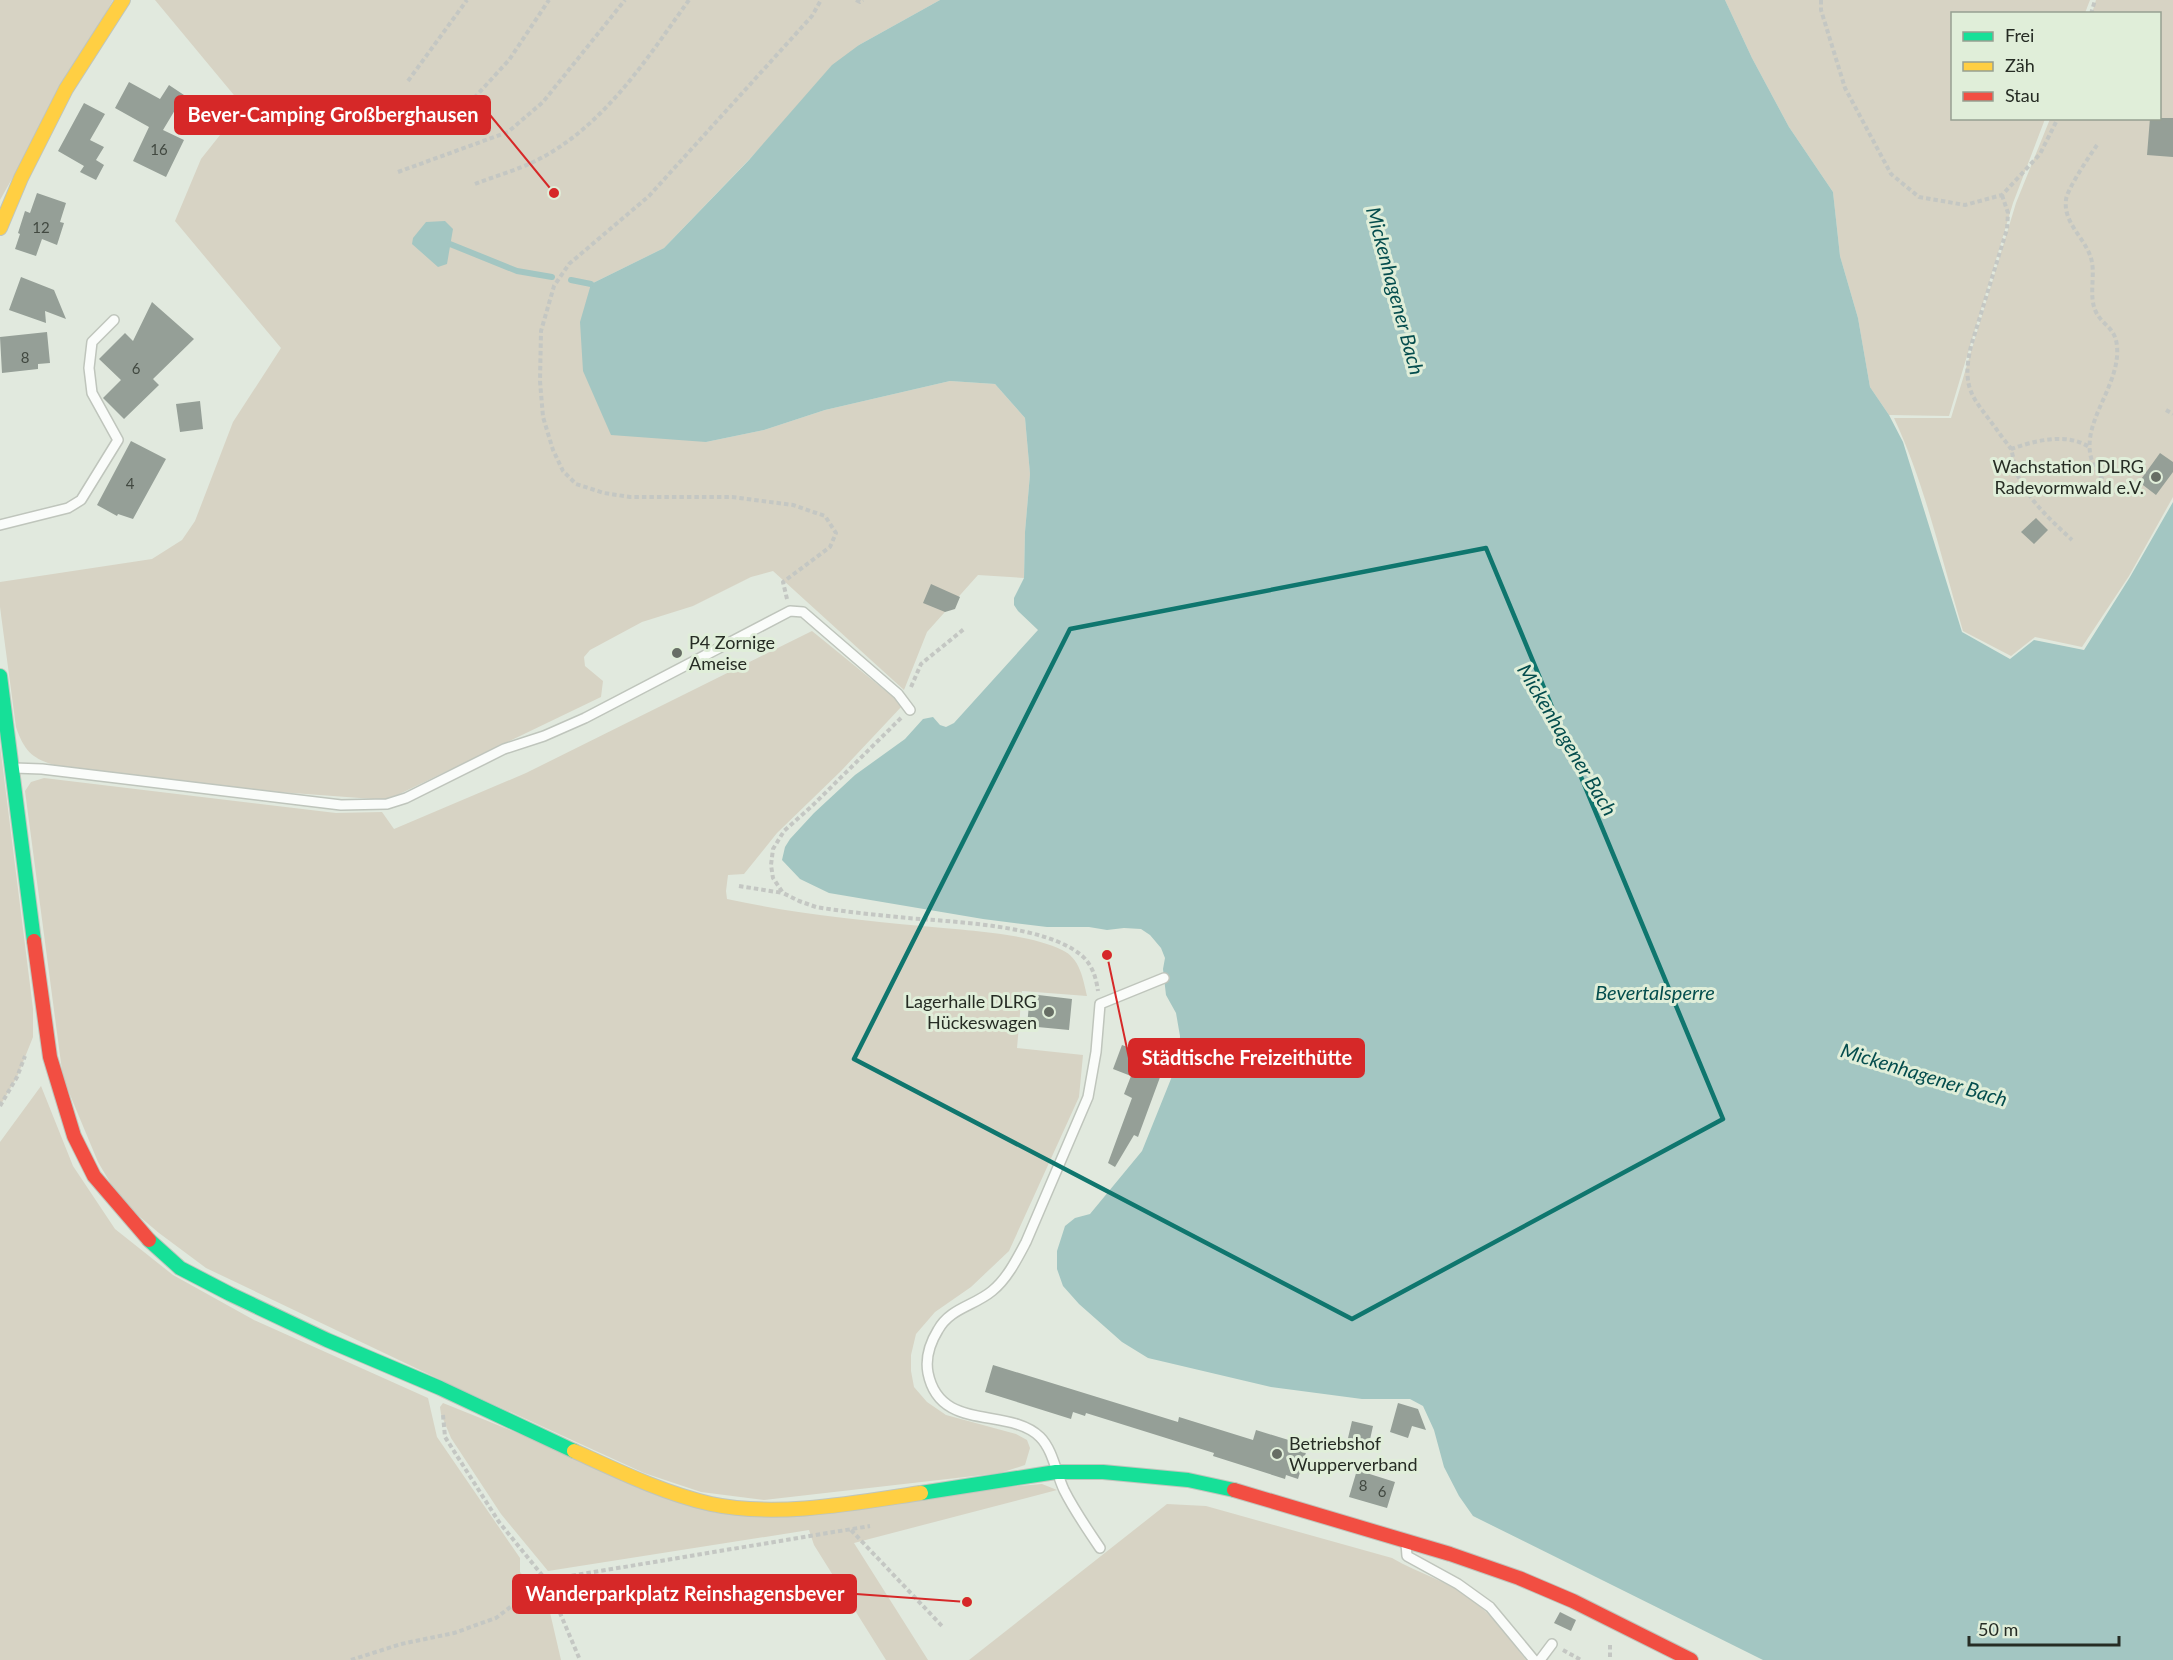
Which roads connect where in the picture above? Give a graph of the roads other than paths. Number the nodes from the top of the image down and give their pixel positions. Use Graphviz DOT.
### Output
graph roads {
  1 [pos="123,0"];
  2 [pos="0,228"];
  3 [pos="114,320"];
  4 [pos="0,525"];
  5 [pos="0,676"];
  6 [pos="907,706"];
  7 [pos="12,768"];
  8 [pos="1164,978"];
  9 [pos="1056,1472"];
  10 [pos="1406,1541"];
  11 [pos="1101,1548"];
  12 [pos="1552,1644"];
  13 [pos="1534,1660"];
  14 [pos="1540,1660"];
  15 [pos="1691,1660"];
  1 -- 2 [label="street"];
  3 -- 4 [label="lane"];
  5 -- 7 [label="street"];
  6 -- 7 [label="lane"];
  7 -- 9 [label="street"];
  8 -- 9 [label="lane"];
  9 -- 10 [label="street"];
  9 -- 11 [label="lane"];
  10 -- 13 [label="lane"];
  10 -- 15 [label="street"];
  12 -- 14 [label="lane"];
}
